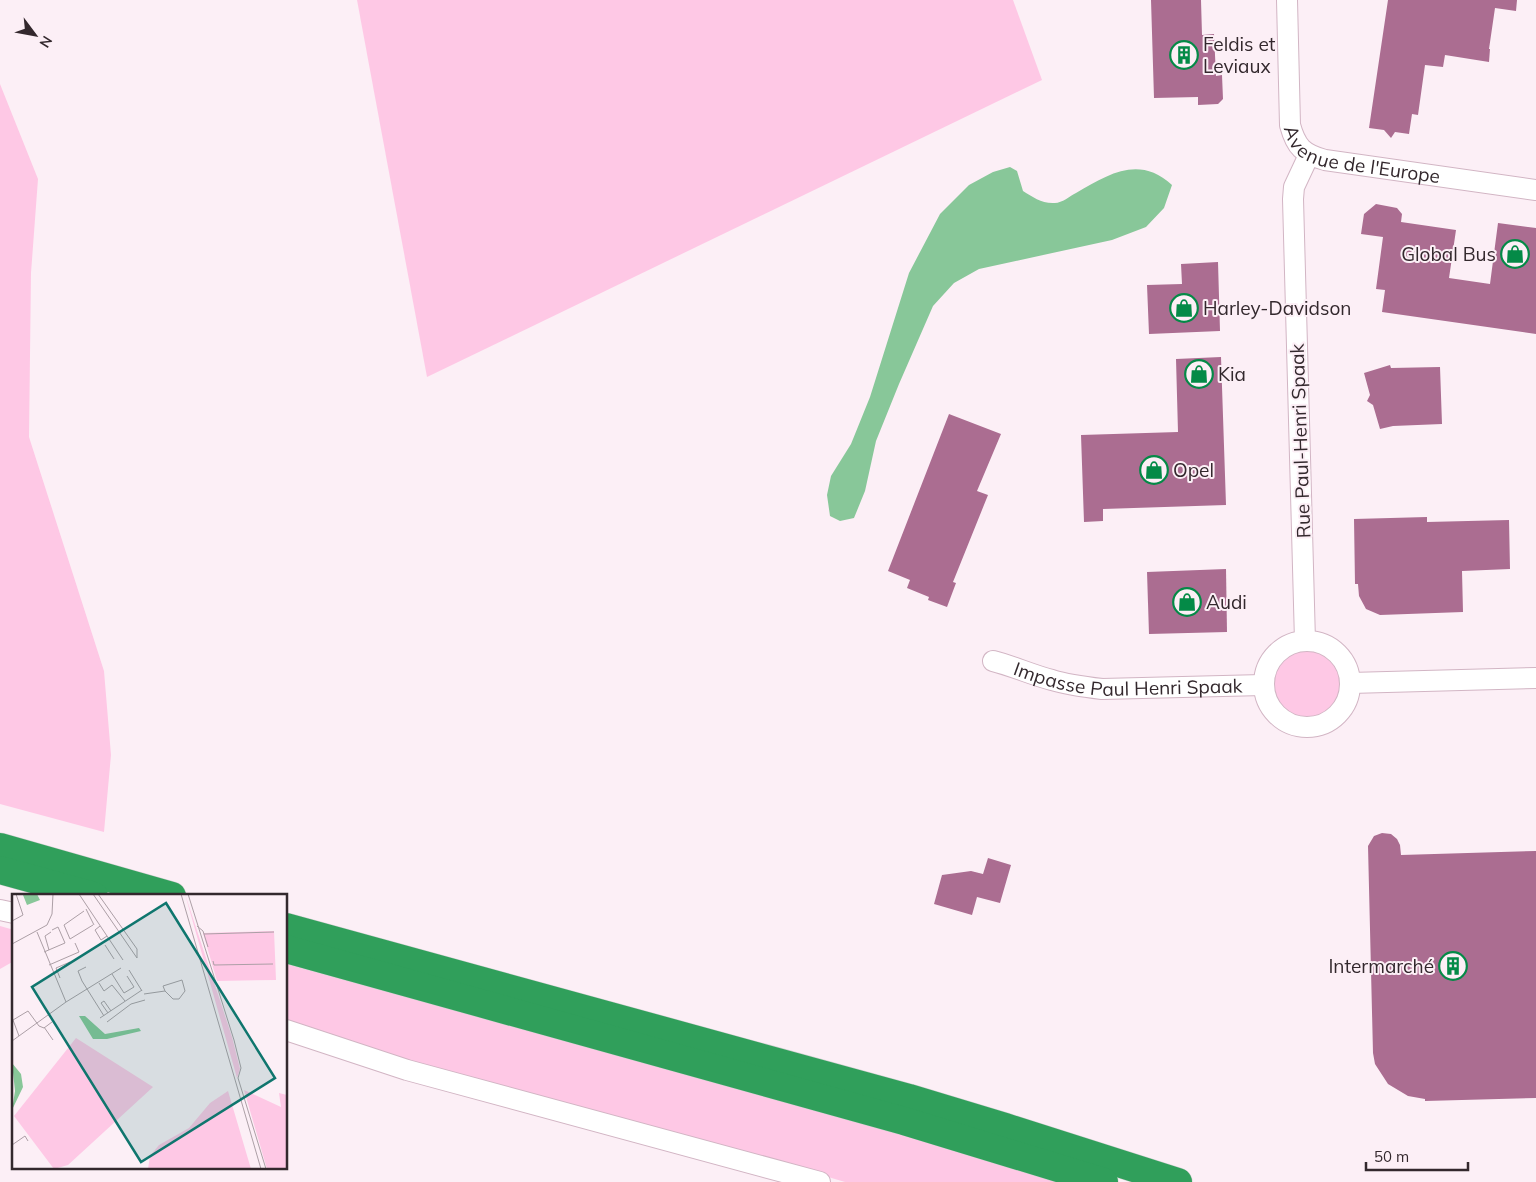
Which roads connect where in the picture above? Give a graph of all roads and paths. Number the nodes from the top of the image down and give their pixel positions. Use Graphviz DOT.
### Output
graph roads {
  1 [pos="1287,0"];
  2 [pos="1309,155"];
  3 [pos="1536,190"];
  4 [pos="1305,640"];
  5 [pos="993,661"];
  6 [pos="1536,678"];
  7 [pos="1350,683"];
  8 [pos="1263,685"];
  9 [pos="0,847"];
  10 [pos="0,870"];
  11 [pos="87,894"];
  12 [pos="165,894"];
  13 [pos="288,928"];
  14 [pos="288,950"];
  15 [pos="288,1031"];
  16 [pos="820,1182"];
  17 [pos="1104,1182"];
  18 [pos="1178,1182"];
  1 -- 2 [label="street, Avenue de l'Europe"];
  2 -- 3 [label="street, Avenue de l'Europe"];
  2 -- 4 [label="street, Rue Paul-Henri Spaak"];
  4 -- 7 [label="street"];
  4 -- 8 [label="street"];
  5 -- 8 [label="street, Impasse Paul Henri Spaak"];
  6 -- 7 [label="street"];
  7 -- 8 [label="street"];
  9 -- 12 [label="highway"];
  10 -- 11 [label="highway"];
  13 -- 18 [label="highway"];
  14 -- 17 [label="highway"];
  15 -- 16 [label="street"];
}
